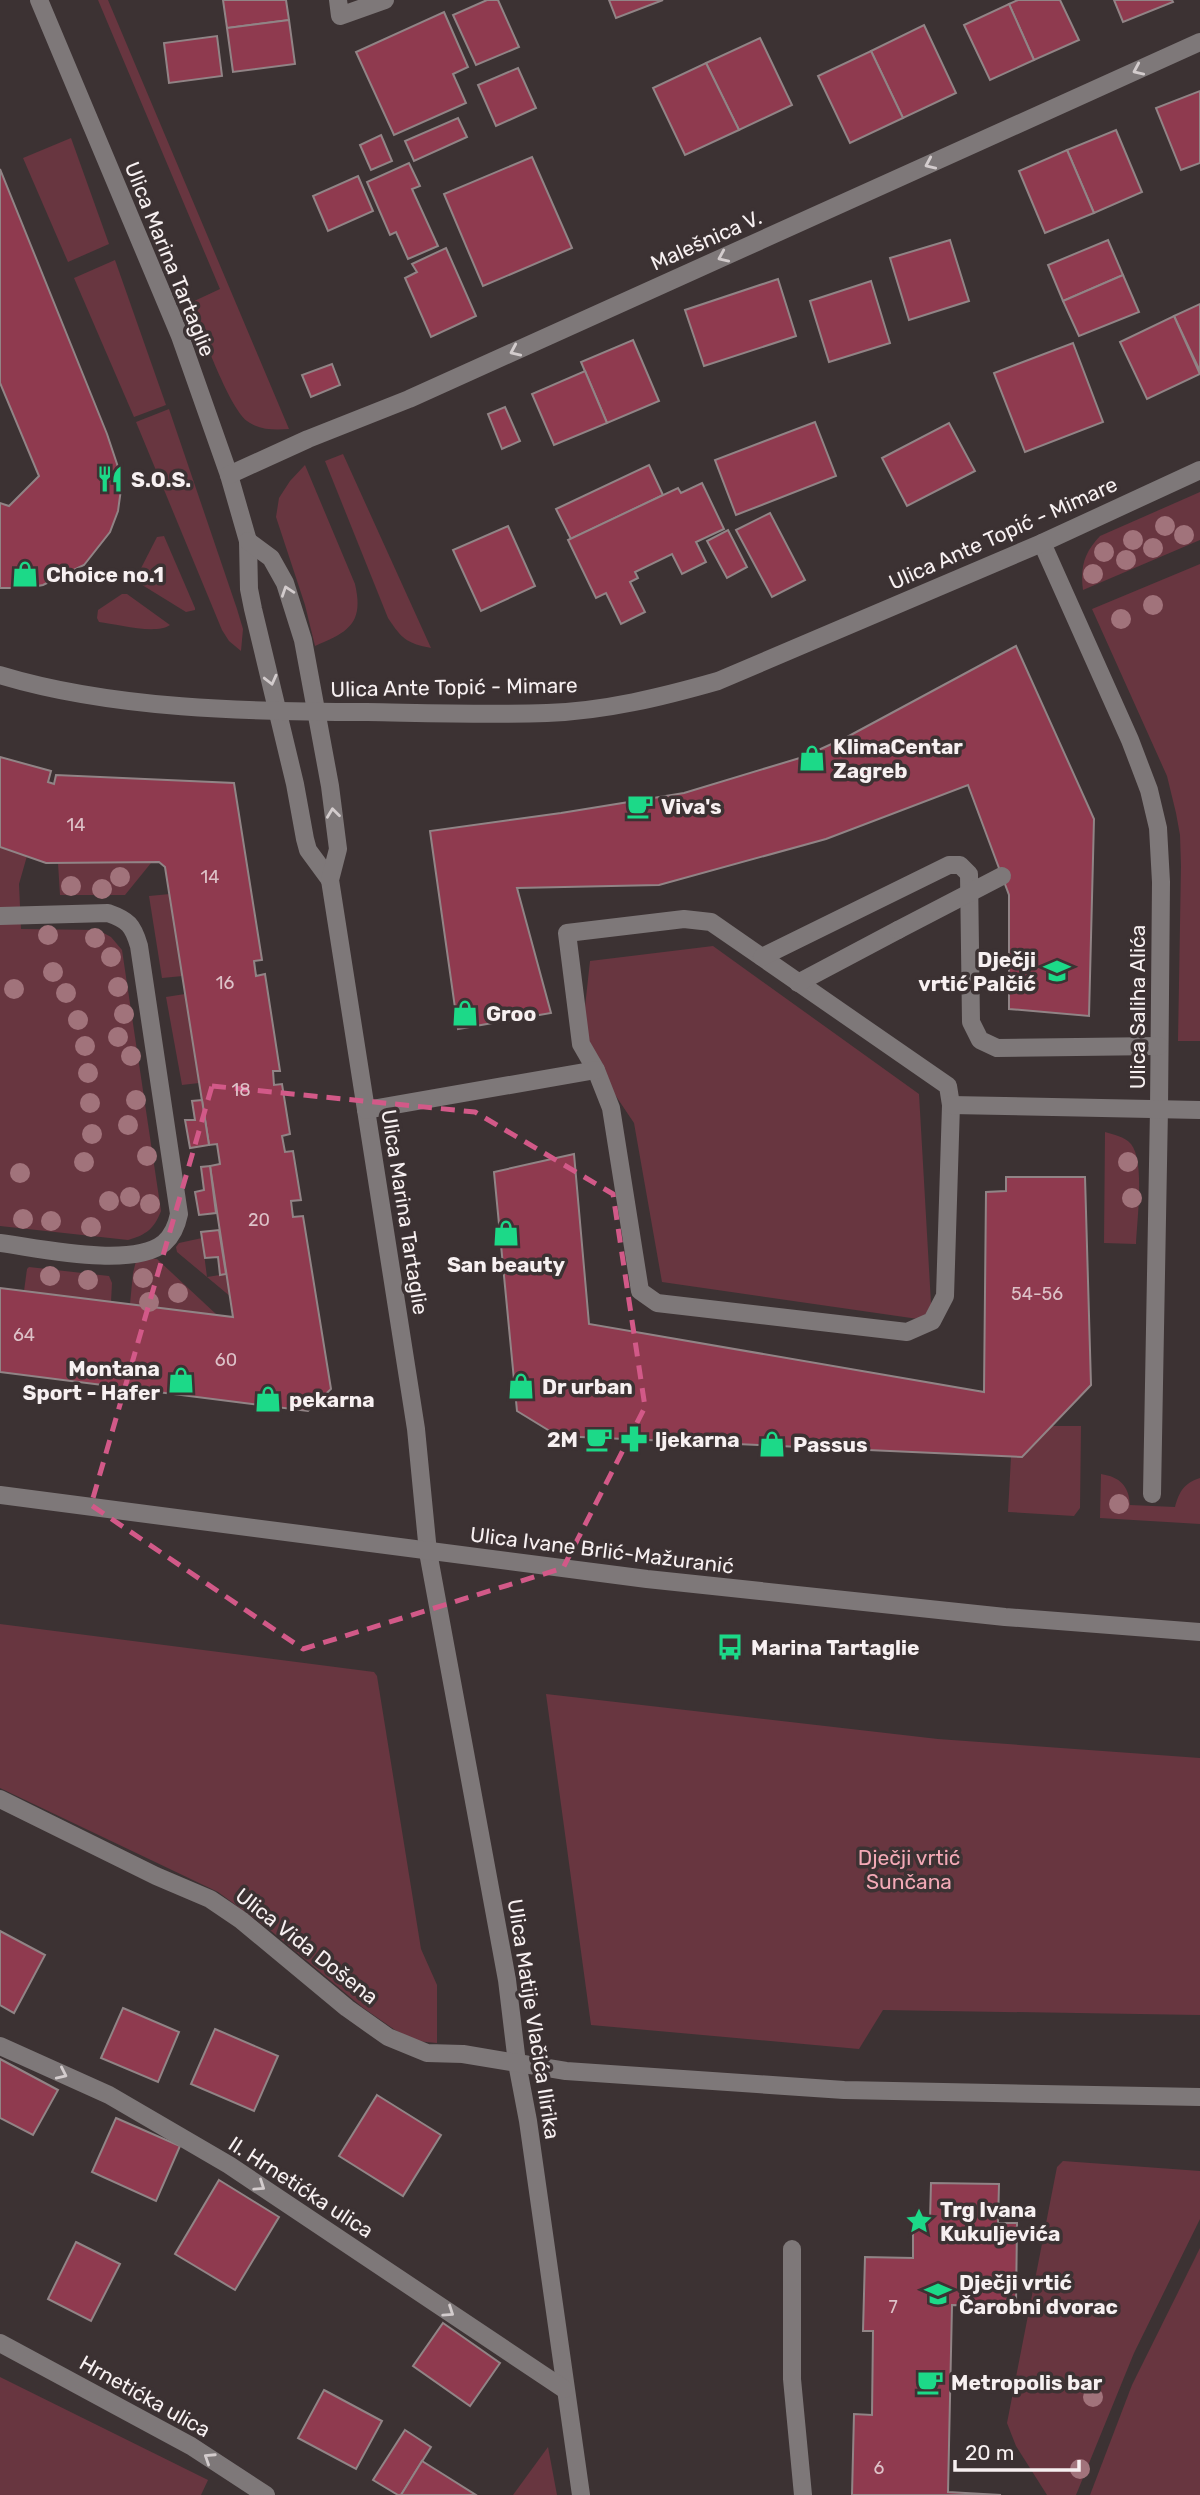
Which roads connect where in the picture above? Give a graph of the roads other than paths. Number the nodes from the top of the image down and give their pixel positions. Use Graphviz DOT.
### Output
graph roads {
  1 [pos="39,0"];
  2 [pos="385,0"];
  3 [pos="339,8"];
  4 [pos="1200,42"];
  5 [pos="1200,470"];
  6 [pos="229,475"];
  7 [pos="248,541"];
  8 [pos="1042,543"];
  9 [pos="0,675"];
  10 [pos="278,710"];
  11 [pos="317,712"];
  12 [pos="1002,876"];
  13 [pos="330,880"];
  14 [pos="0,916"];
  15 [pos="762,957"];
  16 [pos="798,983"];
  17 [pos="1159,1046"];
  18 [pos="596,1070"];
  19 [pos="951,1105"];
  20 [pos="1159,1109"];
  21 [pos="366,1110"];
  22 [pos="1200,1110"];
  23 [pos="0,1243"];
  24 [pos="1152,1494"];
  25 [pos="0,1495"];
  26 [pos="428,1552"];
  27 [pos="1200,1632"];
  28 [pos="0,1799"];
  29 [pos="0,2046"];
  30 [pos="517,2063"];
  31 [pos="1200,2097"];
  32 [pos="792,2249"];
  33 [pos="0,2343"];
  34 [pos="565,2389"];
  35 [pos="266,2495"];
  36 [pos="581,2495"];
  37 [pos="803,2495"];
  1 -- 6 [label="street, Ulica Marina Tartaglie"];
  2 -- 3 [label="street"];
  4 -- 6 [label="street, Malešnica V., one-way"];
  5 -- 8 [label="street, Ulica Ante Topić - Mimare"];
  6 -- 7 [label="street, Ulica Marina Tartaglie"];
  7 -- 10 [label="street, Ulica Marina Tartaglie, one-way"];
  11 -- 7 [label="street, Ulica Marina Tartaglie, one-way"];
  8 -- 11 [label="street, Ulica Ante Topić - Mimare"];
  8 -- 17 [label="street, Ulica Saliha Alića"];
  9 -- 10 [label="street, Ulica Ante Topić - Mimare"];
  10 -- 11 [label="street, Ulica Ante Topić - Mimare"];
  10 -- 13 [label="street, Ulica Marina Tartaglie"];
  13 -- 11 [label="street, Ulica Marina Tartaglie, one-way"];
  12 -- 16 [label="street, bridge"];
  13 -- 21 [label="street, Ulica Marina Tartaglie"];
  14 -- 23 [label="street"];
  15 -- 16 [label="street"];
  15 -- 17 [label="street"];
  15 -- 18 [label="street"];
  16 -- 19 [label="street"];
  17 -- 20 [label="street, Ulica Saliha Alića"];
  18 -- 19 [label="street"];
  18 -- 21 [label="street"];
  19 -- 20 [label="street"];
  20 -- 22 [label="street"];
  20 -- 24 [label="street, Ulica Saliha Alića"];
  21 -- 26 [label="street, Ulica Marina Tartaglie"];
  25 -- 26 [label="street, Ulica Ivane Brlić-Mažuranić"];
  26 -- 27 [label="street, Ulica Ivane Brlić-Mažuranić"];
  26 -- 30 [label="street, Ulica Matije Vlačića Ilirika"];
  28 -- 30 [label="street, Ulica Vida Došena"];
  29 -- 34 [label="street, II. Hrnetićka ulica, one-way"];
  30 -- 31 [label="street"];
  30 -- 34 [label="street, Ulica Matije Vlačića Ilirika"];
  32 -- 37 [label="street"];
  35 -- 33 [label="street, Hrnetićka ulica, one-way"];
  34 -- 36 [label="street, Ulica Matije Vlačića Ilirika"];
}
